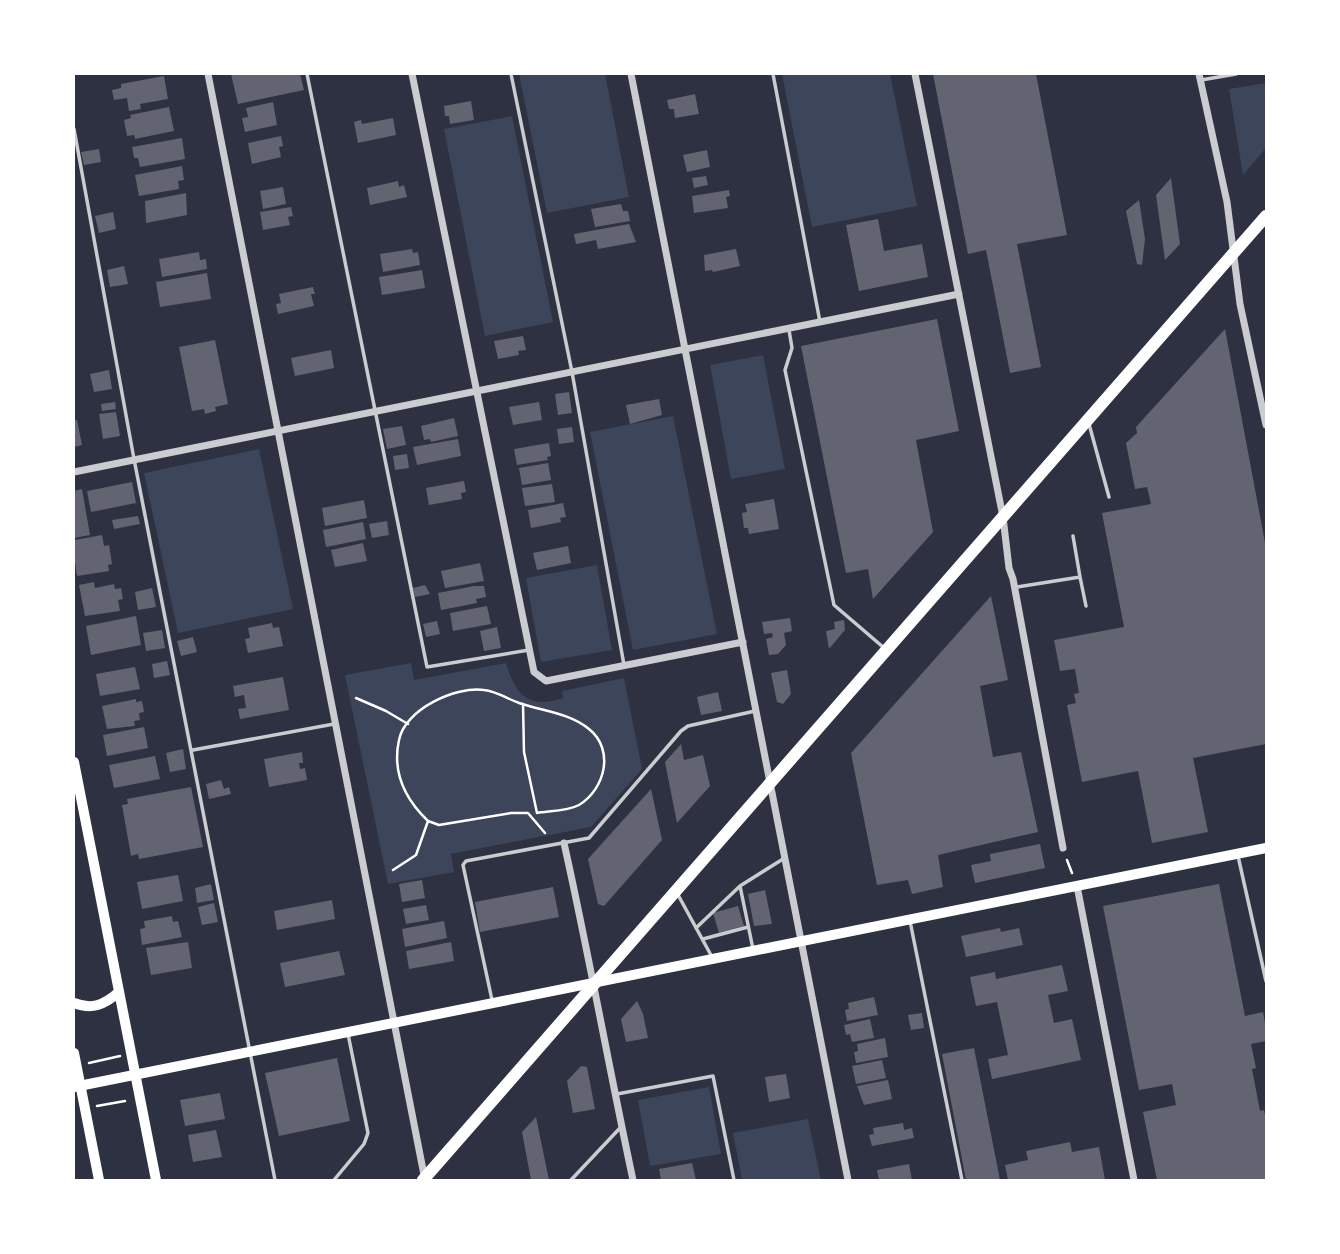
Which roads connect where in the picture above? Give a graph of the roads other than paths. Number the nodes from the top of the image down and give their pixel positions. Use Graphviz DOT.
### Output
graph roads {
  1 [pos="208,74"];
  2 [pos="307,74"];
  3 [pos="412,74"];
  4 [pos="511,74"];
  5 [pos="631,74"];
  6 [pos="773,74"];
  7 [pos="915,74"];
  8 [pos="1236,74"];
  9 [pos="1200,77"];
  10 [pos="74,129"];
  11 [pos="1266,216"];
  12 [pos="1234,254"];
  13 [pos="958,294"];
  14 [pos="820,322"];
  15 [pos="788,328"];
  16 [pos="685,349"];
  17 [pos="572,372"];
  18 [pos="1263,390"];
  19 [pos="477,391"];
  20 [pos="374,411"];
  21 [pos="1088,419"];
  22 [pos="1266,425"];
  23 [pos="278,431"];
  24 [pos="134,460"];
  25 [pos="74,472"];
  26 [pos="1110,497"];
  27 [pos="1003,517"];
  28 [pos="1073,536"];
  29 [pos="1080,577"];
  30 [pos="1014,587"];
  31 [pos="1086,606"];
  32 [pos="743,642"];
  33 [pos="529,650"];
  34 [pos="886,650"];
  35 [pos="624,665"];
  36 [pos="757,710"];
  37 [pos="336,724"];
  38 [pos="192,750"];
  39 [pos="74,762"];
  40 [pos="771,783"];
  41 [pos="564,843"];
  42 [pos="1063,848"];
  43 [pos="1266,848"];
  44 [pos="1237,854"];
  45 [pos="785,858"];
  46 [pos="740,886"];
  47 [pos="1077,886"];
  48 [pos="676,890"];
  49 [pos="910,919"];
  50 [pos="696,928"];
  51 [pos="748,928"];
  52 [pos="702,939"];
  53 [pos="802,941"];
  54 [pos="753,951"];
  55 [pos="713,959"];
  56 [pos="1266,981"];
  57 [pos="594,983"];
  58 [pos="119,992"];
  59 [pos="74,1003"];
  60 [pos="493,1003"];
  61 [pos="395,1023"];
  62 [pos="348,1032"];
  63 [pos="251,1051"];
  64 [pos="74,1053"];
  65 [pos="134,1073"];
  66 [pos="77,1086"];
  67 [pos="615,1095"];
  68 [pos="621,1127"];
  69 [pos="424,1180"];
  70 [pos="99,1181"];
  71 [pos="156,1181"];
  72 [pos="275,1181"];
  73 [pos="334,1181"];
  74 [pos="571,1181"];
  75 [pos="633,1181"];
  76 [pos="734,1181"];
  77 [pos="848,1181"];
  78 [pos="961,1181"];
  79 [pos="1134,1181"];
  1 -- 23 [label="street"];
  2 -- 20 [label="lane"];
  3 -- 19 [label="street"];
  4 -- 17 [label="lane"];
  5 -- 16 [label="street"];
  6 -- 14 [label="lane"];
  7 -- 13 [label="street"];
  8 -- 9 [label="lane"];
  9 -- 12 [label="street"];
  10 -- 24 [label="lane"];
  11 -- 12 [label="main road"];
  12 -- 18 [label="street"];
  12 -- 21 [label="main road"];
  13 -- 14 [label="street"];
  13 -- 27 [label="street"];
  14 -- 15 [label="street"];
  15 -- 16 [label="street"];
  15 -- 34 [label="lane"];
  16 -- 17 [label="street"];
  16 -- 32 [label="street"];
  17 -- 19 [label="street"];
  17 -- 35 [label="lane"];
  18 -- 22 [label="street"];
  19 -- 20 [label="street"];
  19 -- 33 [label="street"];
  20 -- 23 [label="street"];
  20 -- 33 [label="lane"];
  21 -- 26 [label="lane"];
  21 -- 27 [label="main road"];
  23 -- 24 [label="street"];
  23 -- 37 [label="street"];
  24 -- 25 [label="street"];
  24 -- 38 [label="lane"];
  27 -- 30 [label="street"];
  27 -- 34 [label="main road"];
  28 -- 29 [label="lane"];
  29 -- 30 [label="lane"];
  29 -- 31 [label="lane"];
  30 -- 42 [label="street"];
  32 -- 35 [label="street"];
  32 -- 36 [label="street"];
  33 -- 35 [label="street"];
  34 -- 40 [label="main road"];
  36 -- 40 [label="street"];
  36 -- 41 [label="lane"];
  37 -- 38 [label="lane"];
  37 -- 61 [label="street"];
  38 -- 63 [label="lane"];
  39 -- 58 [label="main road"];
  40 -- 45 [label="street"];
  40 -- 48 [label="main road"];
  41 -- 57 [label="street"];
  41 -- 60 [label="lane"];
  43 -- 44 [label="main road"];
  44 -- 47 [label="main road"];
  44 -- 56 [label="lane"];
  45 -- 46 [label="lane"];
  45 -- 53 [label="street"];
  46 -- 50 [label="lane"];
  46 -- 51 [label="lane"];
  47 -- 49 [label="main road"];
  47 -- 79 [label="street"];
  48 -- 50 [label="lane"];
  48 -- 57 [label="main road"];
  49 -- 53 [label="main road"];
  49 -- 78 [label="lane"];
  50 -- 52 [label="lane"];
  51 -- 52 [label="lane"];
  51 -- 54 [label="lane"];
  52 -- 55 [label="lane"];
  53 -- 54 [label="main road"];
  53 -- 77 [label="street"];
  54 -- 55 [label="main road"];
  55 -- 57 [label="main road"];
  57 -- 60 [label="main road"];
  57 -- 67 [label="street"];
  57 -- 69 [label="main road"];
  58 -- 59 [label="main road"];
  58 -- 65 [label="main road"];
  60 -- 61 [label="main road"];
  61 -- 62 [label="main road"];
  61 -- 69 [label="street"];
  62 -- 63 [label="main road"];
  62 -- 73 [label="lane"];
  63 -- 65 [label="main road"];
  63 -- 72 [label="lane"];
  64 -- 66 [label="main road"];
  65 -- 66 [label="main road"];
  65 -- 71 [label="main road"];
  66 -- 70 [label="main road"];
  67 -- 68 [label="street"];
  67 -- 76 [label="lane"];
  68 -- 74 [label="lane"];
  68 -- 75 [label="street"];
}
